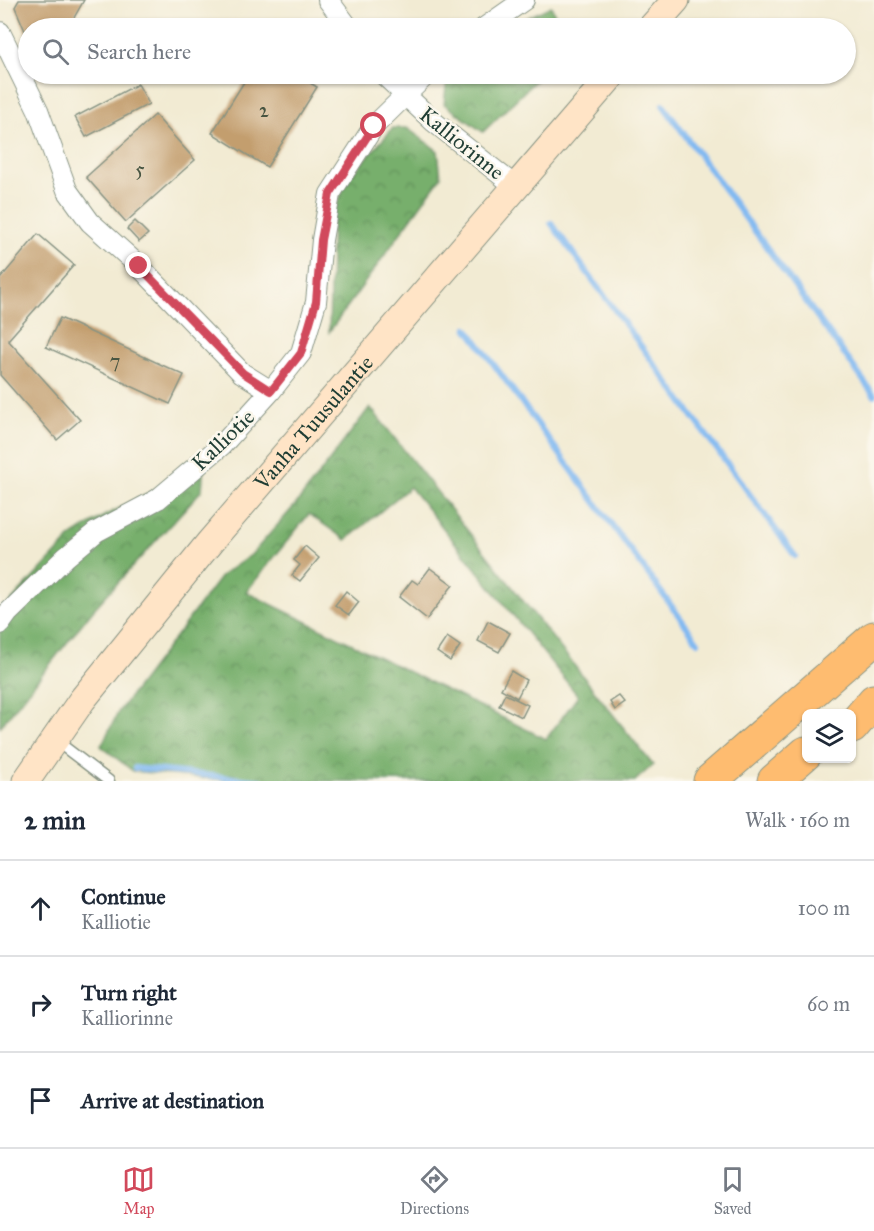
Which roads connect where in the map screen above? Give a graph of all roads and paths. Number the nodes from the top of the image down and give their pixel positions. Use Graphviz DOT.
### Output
graph roads {
  1 [pos="328,0"];
  2 [pos="524,0"];
  3 [pos="676,0"];
  4 [pos="342,18"];
  5 [pos="498,18"];
  6 [pos="660,18"];
  7 [pos="0,32"];
  8 [pos="18,69"];
  9 [pos="25,84"];
  10 [pos="393,84"];
  11 [pos="417,84"];
  12 [pos="604,84"];
  13 [pos="405,95"];
  14 [pos="516,187"];
  15 [pos="271,391"];
  16 [pos="0,624"];
  17 [pos="874,638"];
  18 [pos="874,693"];
  19 [pos="874,700"];
  20 [pos="856,709"];
  21 [pos="856,722"];
  22 [pos="55,740"];
  23 [pos="802,757"];
  24 [pos="821,763"];
  25 [pos="26,781"];
  26 [pos="109,781"];
  27 [pos="710,781"];
  28 [pos="774,781"];
  29 [pos="804,781"];
  1 -- 4 [label="street"];
  2 -- 5 [label="street"];
  3 -- 6 [label="main road"];
  7 -- 8 [label="street"];
  9 -- 15 [label="street"];
  10 -- 13 [label="street, Kalliorinne"];
  11 -- 13 [label="street, Kalliotie"];
  12 -- 14 [label="main road, Vanha Tuusulantie"];
  13 -- 14 [label="street, Kalliorinne"];
  13 -- 15 [label="street, Kalliotie"];
  14 -- 22 [label="main road, Vanha Tuusulantie"];
  15 -- 16 [label="street, Kalliotie"];
  17 -- 27 [label="highway"];
  18 -- 20 [label="highway"];
  19 -- 21 [label="highway"];
  22 -- 25 [label="main road, Vanha Tuusulantie"];
  22 -- 26 [label="lane"];
  23 -- 28 [label="highway"];
  24 -- 29 [label="highway"];
}
